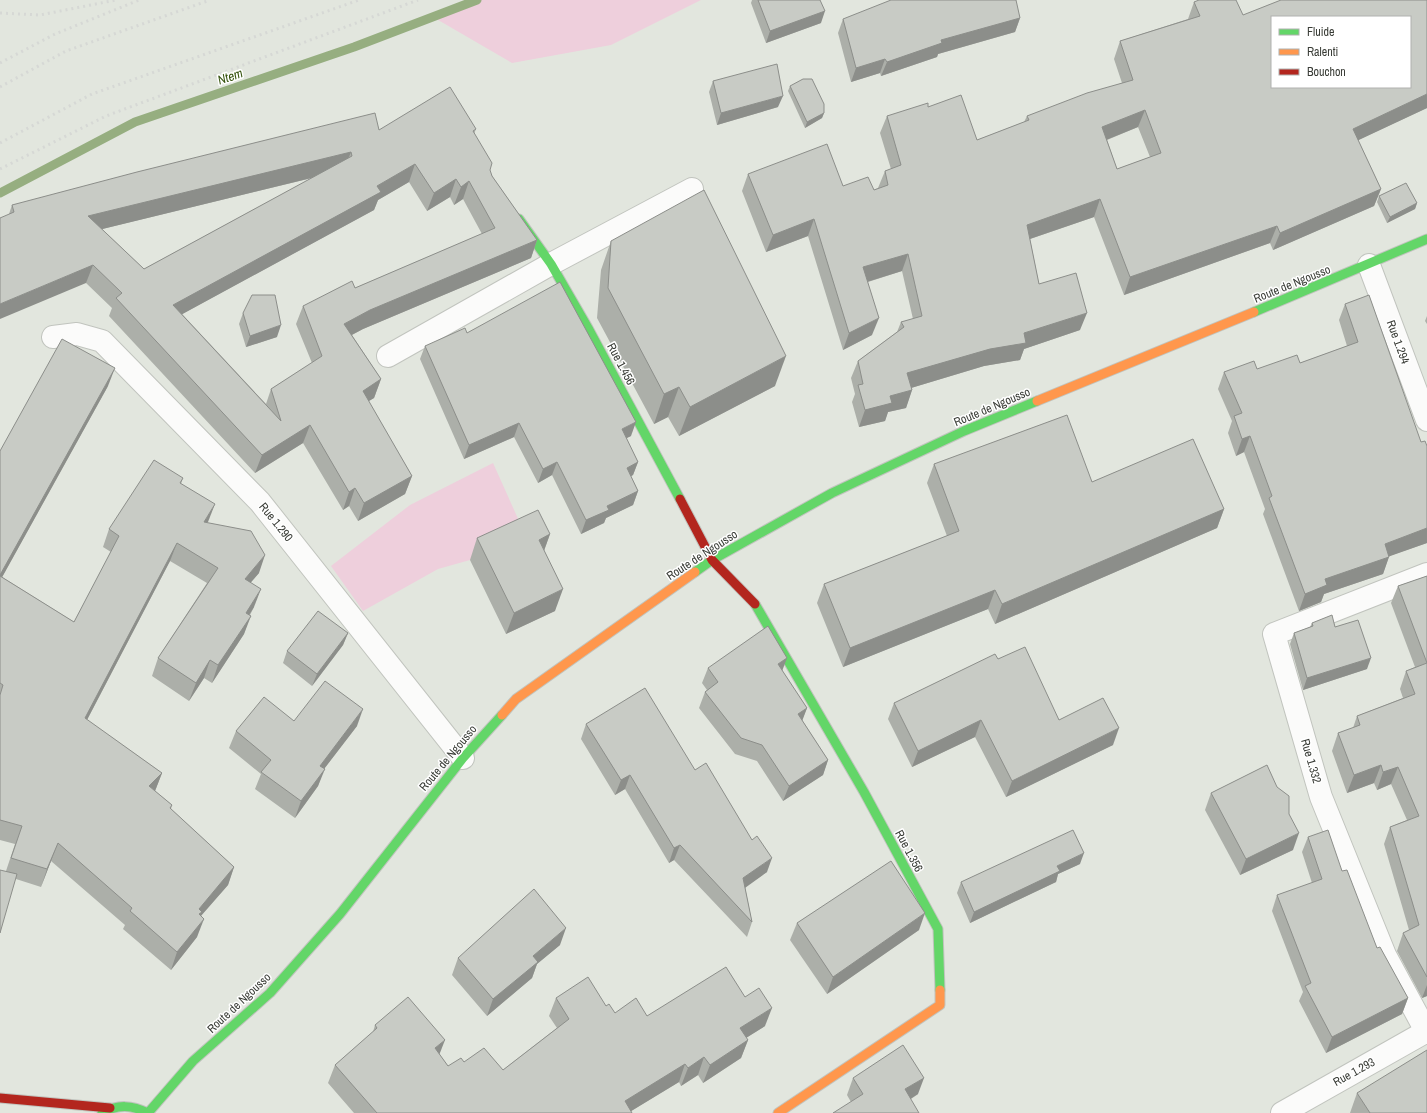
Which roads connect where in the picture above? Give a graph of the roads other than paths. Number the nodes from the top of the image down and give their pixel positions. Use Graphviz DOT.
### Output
graph roads {
  1 [pos="692,189"];
  2 [pos="514,213"];
  3 [pos="1427,238"];
  4 [pos="551,264"];
  5 [pos="1369,265"];
  6 [pos="53,337"];
  7 [pos="388,356"];
  8 [pos="1427,420"];
  9 [pos="712,560"];
  10 [pos="1427,574"];
  11 [pos="463,758"];
  12 [pos="1427,1032"];
  13 [pos="0,1098"];
  14 [pos="110,1108"];
  15 [pos="102,1113"];
  16 [pos="148,1113"];
  17 [pos="778,1113"];
  18 [pos="1282,1113"];
  1 -- 4 [label="street"];
  2 -- 4 [label="main road, Rue 1.456"];
  3 -- 5 [label="main road, Route de Ngousso"];
  4 -- 7 [label="street"];
  4 -- 9 [label="main road, Rue 1.456"];
  5 -- 8 [label="street, Rue 1.294"];
  5 -- 9 [label="main road, Route de Ngousso"];
  6 -- 11 [label="street, Rue 1.290"];
  9 -- 11 [label="main road, Route de Ngousso"];
  9 -- 17 [label="main road, Rue 1.356"];
  10 -- 12 [label="street, Rue 1.332"];
  11 -- 16 [label="main road, Route de Ngousso"];
  12 -- 18 [label="street, Rue 1.293"];
  13 -- 14 [label="main road"];
  14 -- 15 [label="main road"];
  14 -- 16 [label="main road"];
}
